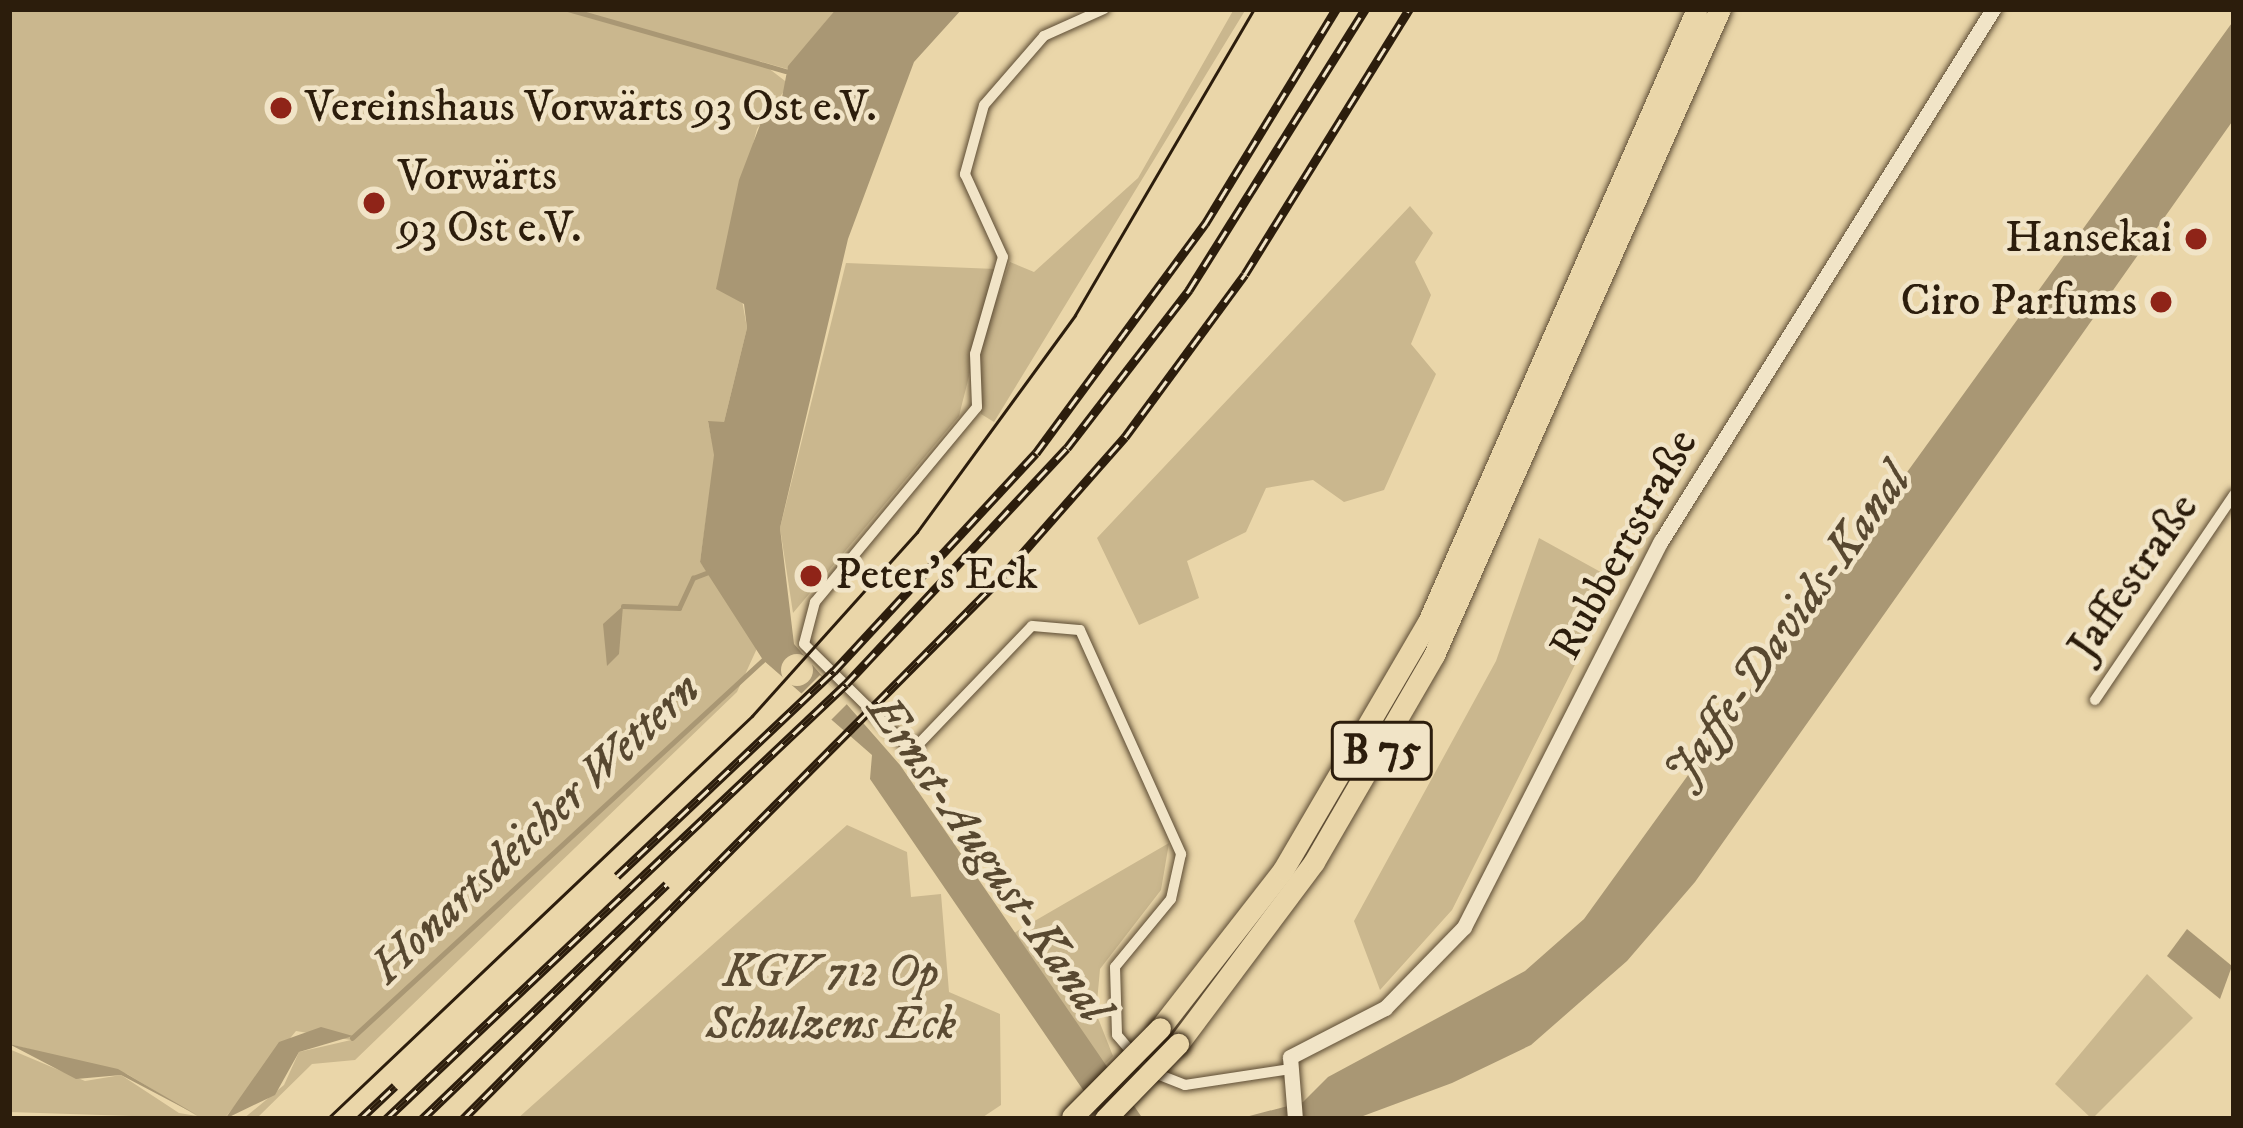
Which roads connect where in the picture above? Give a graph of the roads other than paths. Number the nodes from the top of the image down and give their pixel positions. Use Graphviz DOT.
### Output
graph roads {
  1 [pos="1104,9"];
  2 [pos="1720,9"];
  3 [pos="1736,9"];
  4 [pos="1993,9"];
  5 [pos="1696,10"];
  6 [pos="1698,60"];
  7 [pos="2234,496"];
  8 [pos="2095,700"];
  9 [pos="1284,1070"];
  10 [pos="1292,1113"];
  11 [pos="1071,1118"];
  12 [pos="1105,1119"];
  1 -- 9 [label="street"];
  2 -- 6 [label="highway, B 75"];
  3 -- 6 [label="highway, B 75"];
  4 -- 9 [label="street, Rubbertstraße"];
  5 -- 11 [label="highway, B 75, bridge"];
  6 -- 12 [label="highway, B 75, bridge"];
  7 -- 8 [label="street, Jaffestraße"];
  9 -- 10 [label="street"];
}
